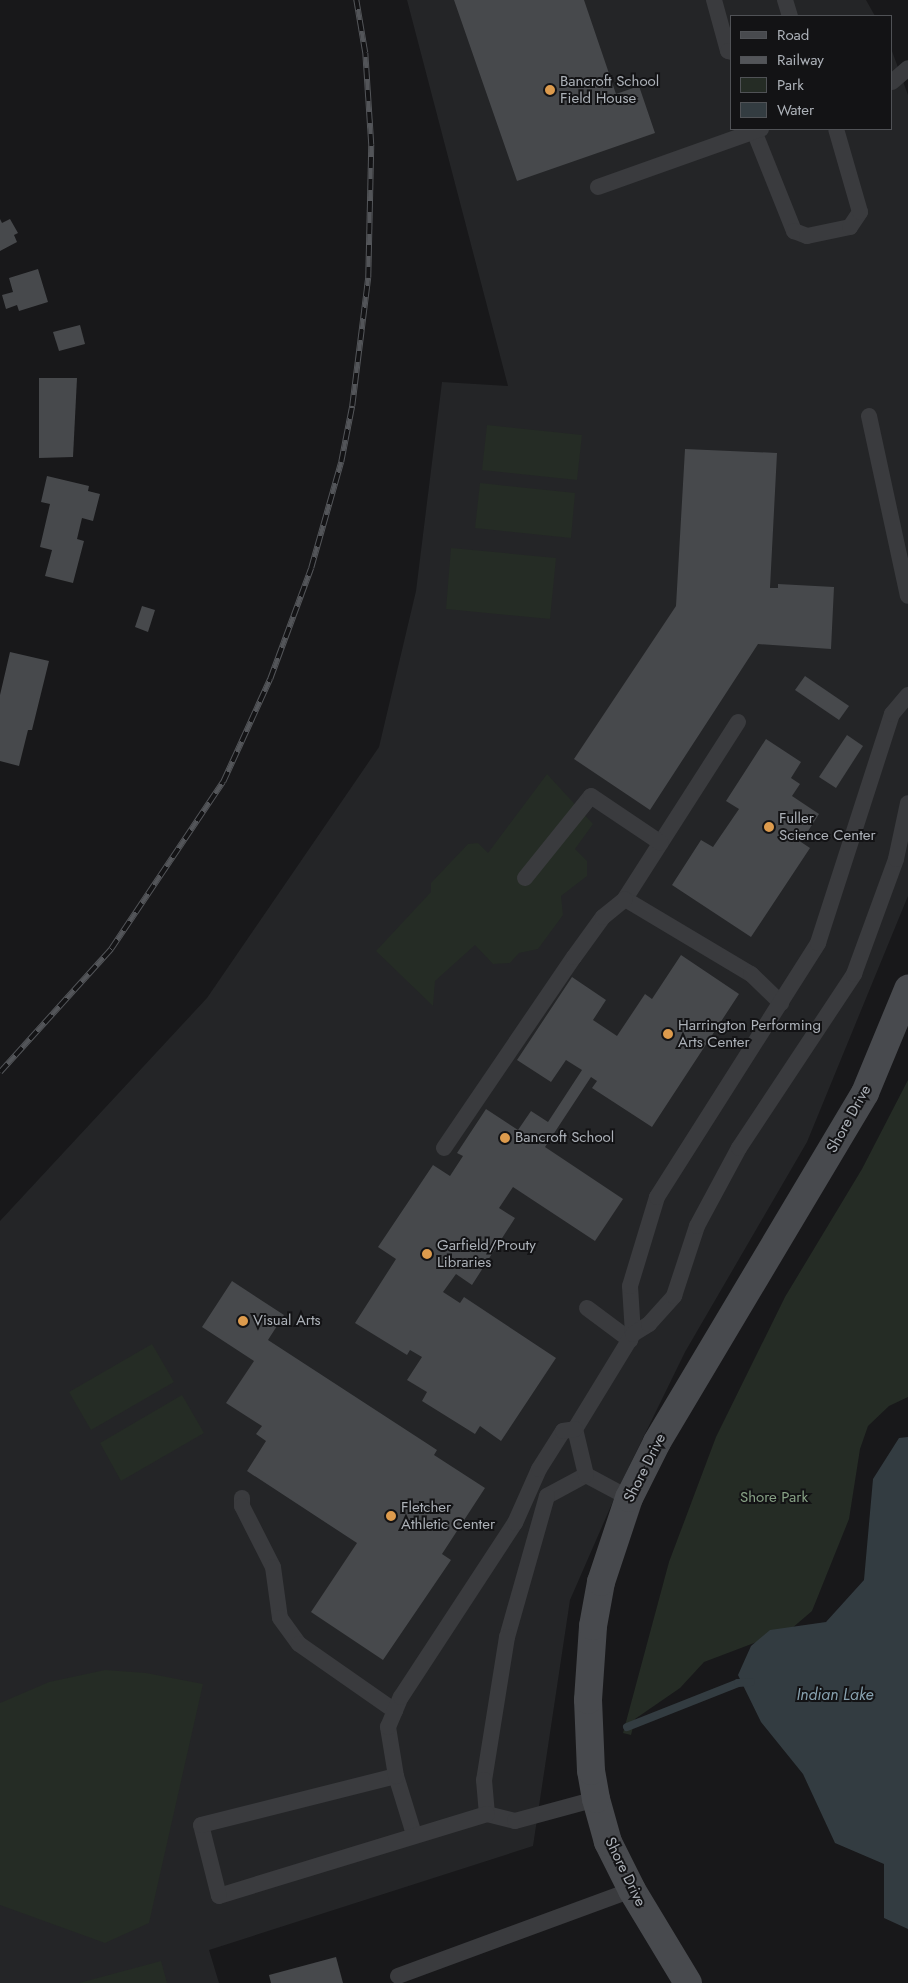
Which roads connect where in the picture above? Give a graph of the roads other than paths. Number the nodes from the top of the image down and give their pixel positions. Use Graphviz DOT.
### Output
graph roads {
  1 [pos="714,0"];
  2 [pos="785,0"];
  3 [pos="790,15"];
  4 [pos="730,51"];
  5 [pos="908,68"];
  6 [pos="893,81"];
  7 [pos="757,130"];
  8 [pos="836,130"];
  9 [pos="598,187"];
  10 [pos="869,416"];
  11 [pos="908,596"];
  12 [pos="908,695"];
  13 [pos="738,722"];
  14 [pos="908,803"];
  15 [pos="661,843"];
  16 [pos="525,878"];
  17 [pos="625,899"];
  18 [pos="908,989"];
  19 [pos="781,1002"];
  20 [pos="444,1148"];
  21 [pos="587,1308"];
  22 [pos="632,1337"];
  23 [pos="575,1429"];
  24 [pos="586,1475"];
  25 [pos="242,1498"];
  26 [pos="628,1498"];
  27 [pos="395,1711"];
  28 [pos="396,1776"];
  29 [pos="596,1799"];
  30 [pos="487,1814"];
  31 [pos="414,1834"];
  32 [pos="632,1890"];
  33 [pos="398,1976"];
  34 [pos="688,1983"];
  1 -- 4 [label="lane"];
  2 -- 3 [label="lane"];
  5 -- 6 [label="lane"];
  7 -- 8 [label="lane"];
  7 -- 9 [label="lane"];
  10 -- 11 [label="lane"];
  12 -- 19 [label="lane"];
  13 -- 15 [label="lane"];
  14 -- 22 [label="lane"];
  15 -- 16 [label="lane"];
  15 -- 17 [label="lane"];
  17 -- 19 [label="lane"];
  17 -- 20 [label="lane"];
  18 -- 26 [label="main road, Shore Drive"];
  19 -- 22 [label="lane"];
  21 -- 22 [label="lane"];
  22 -- 23 [label="lane"];
  23 -- 24 [label="lane"];
  23 -- 27 [label="lane"];
  24 -- 26 [label="lane"];
  24 -- 30 [label="lane"];
  25 -- 27 [label="lane"];
  26 -- 29 [label="main road, Shore Drive"];
  27 -- 28 [label="lane"];
  28 -- 31 [label="lane"];
  28 -- 31 [label="lane"];
  29 -- 30 [label="lane"];
  29 -- 32 [label="main road, Shore Drive"];
  30 -- 31 [label="lane"];
  32 -- 33 [label="lane"];
  32 -- 34 [label="main road, Shore Drive"];
}
